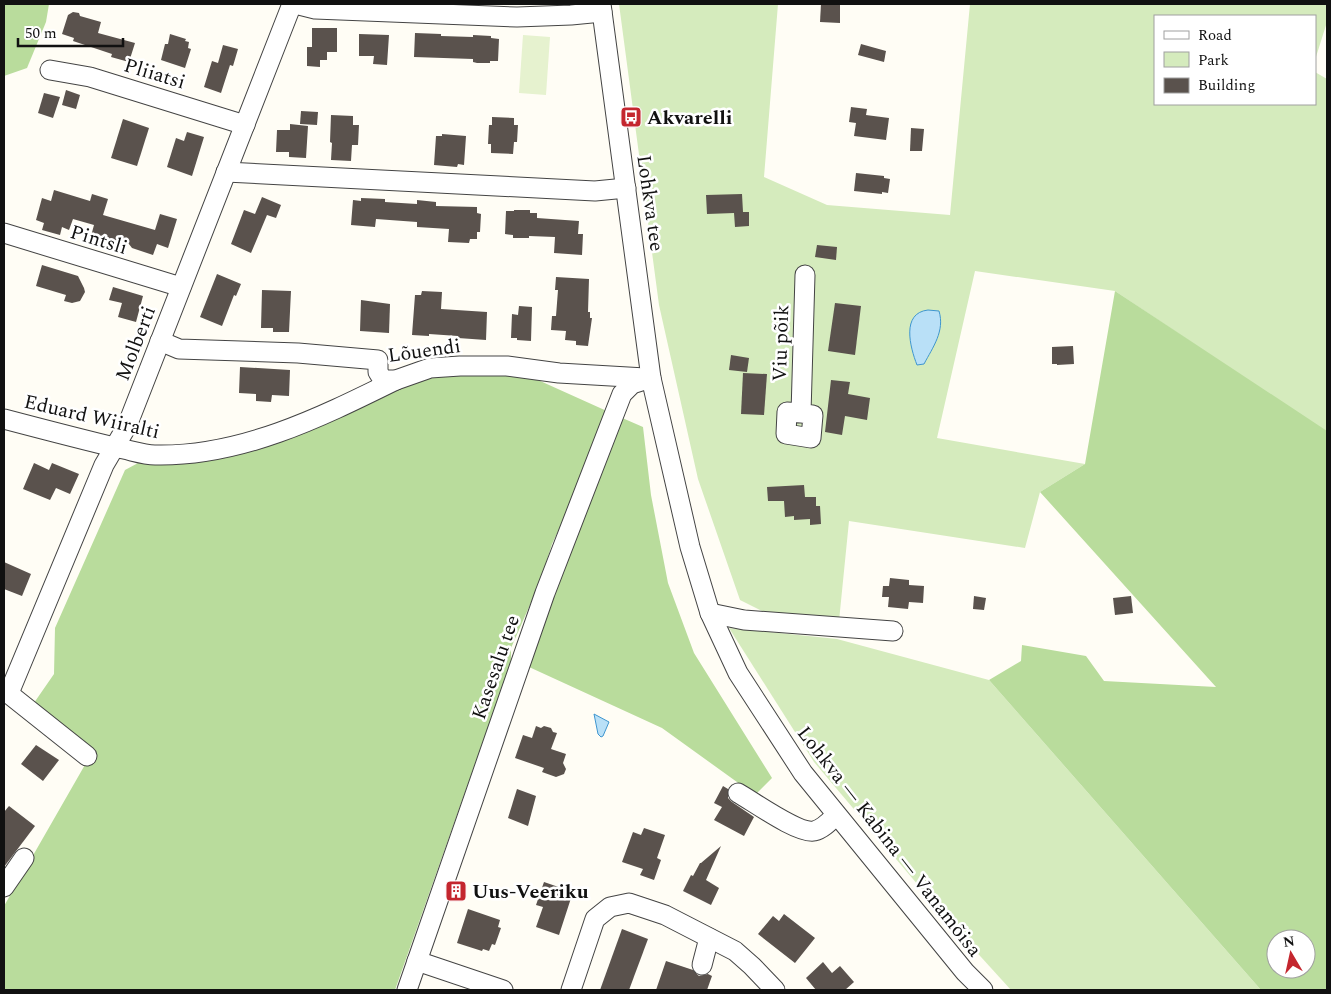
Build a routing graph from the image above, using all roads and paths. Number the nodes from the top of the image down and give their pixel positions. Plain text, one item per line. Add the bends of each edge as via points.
1 (294, 4) edge
2 (601, 8) edge
3 (50, 70) dead end
4 (245, 125) junction
5 (226, 172) junction
6 (625, 182) junction
7 (4, 233) edge
8 (805, 275) dead end
9 (181, 287) junction
10 (160, 341) junction
11 (651, 378) junction
12 (396, 380) junction
13 (801, 413) dead end
14 (4, 419) edge
15 (115, 447) junction
16 (710, 614) junction
17 (894, 631) dead end
18 (6, 692) edge
19 (87, 756) dead end
20 (738, 793) dead end
21 (836, 815) junction
22 (24, 858) dead end
23 (4, 887) edge
24 (710, 938) junction
25 (417, 961) junction
26 (702, 965) dead end
27 (407, 990) edge
28 (503, 990) edge
29 (571, 990) edge
30 (775, 990) edge
31 (982, 990) edge

1 - 2 street via 315,9 517,17 570,15
1 - 4 street, Molberti
2 - 6 street, Lohkva tee
3 - 4 street, Pliiatsi via 90,77
4 - 5 street, Molberti
5 - 6 street via 595,191
5 - 9 street, Molberti
6 - 11 street, Lohkva tee
7 - 9 street, Pintsli
8 - 13 street, Viu põik
9 - 10 street, Molberti
10 - 12 street, Lõuendi via 179,349 298,353 378,360 378,372 383,380
10 - 15 street, Molberti via 127,426
11 - 12 street, Lõuendi via 559,373 506,366 460,366 430,368
11 - 16 street, Lohkva — Kabina — Vanamõisa via 690,547
11 - 25 street, Kasesalu tee via 632,384 622,394 544,593
12 - 15 street, Eduard Wiiralti via 317,418 235,447 189,454 153,455
14 - 15 street, Eduard Wiiralti
15 - 18 street, Molberti via 104,465
16 - 17 street via 744,620
16 - 21 street, Lohkva — Kabina — Vanamõisa via 738,673 803,773
18 - 19 street
20 - 21 street via 807,831 821,828
21 - 31 street, Lohkva — Kabina — Vanamõisa
22 - 23 street
24 - 26 street
24 - 29 street via 665,915 630,904 610,907 595,919
24 - 30 street via 735,951
25 - 27 street, Kasesalu tee
25 - 28 street

